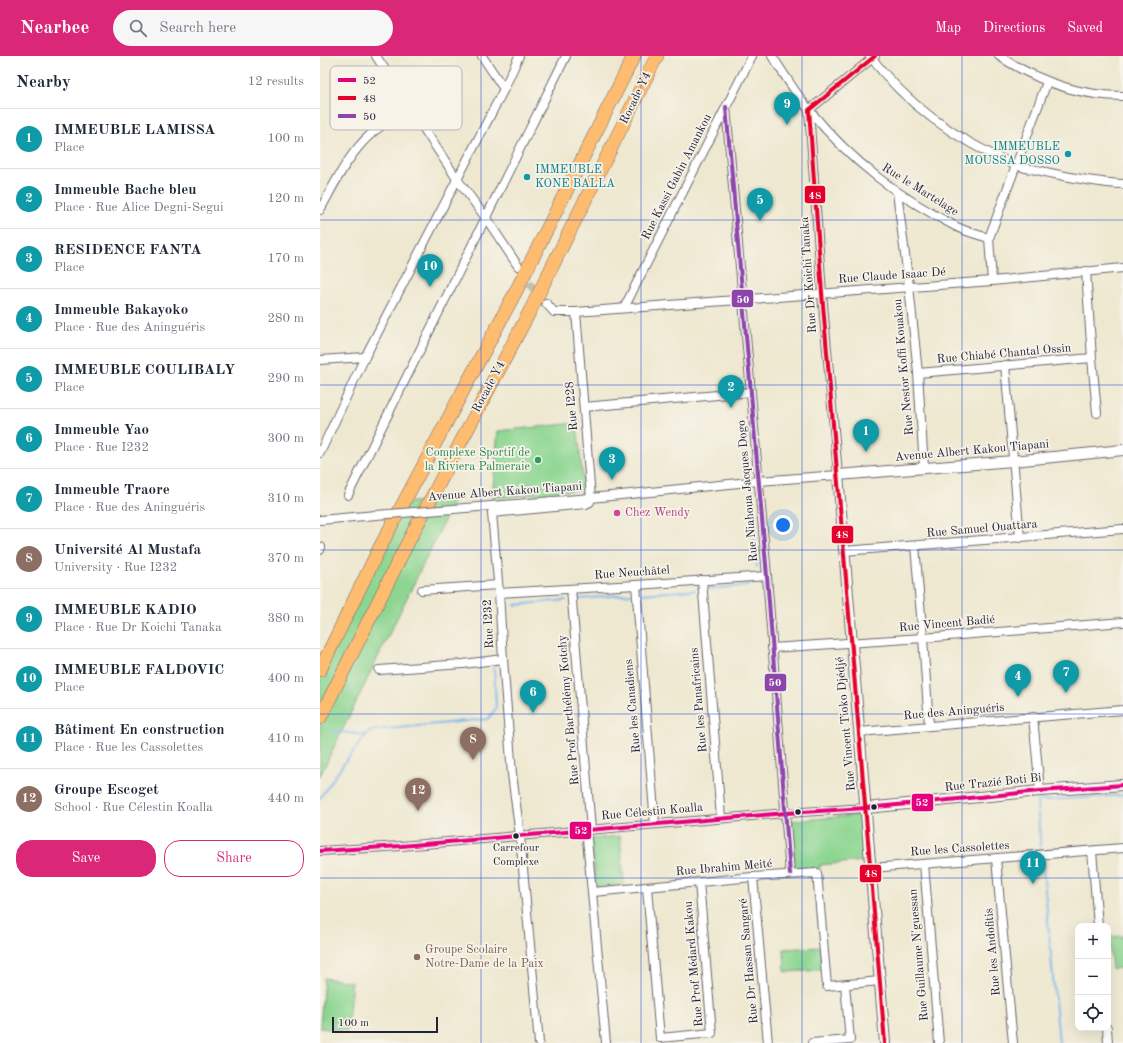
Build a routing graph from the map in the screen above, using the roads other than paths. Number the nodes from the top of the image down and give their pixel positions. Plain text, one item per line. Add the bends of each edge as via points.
1 (376, 56) edge
2 (482, 56) edge
3 (520, 56) edge
4 (566, 56) edge
5 (634, 56) edge
6 (656, 56) edge
7 (752, 56) edge
8 (772, 56) edge
9 (999, 56) edge
10 (872, 57) edge
11 (383, 66) edge
12 (1047, 82) junction
13 (504, 89) junction
14 (1123, 96) edge
15 (726, 107) junction
16 (809, 110) junction
17 (376, 130) edge
18 (426, 130) edge
19 (1016, 165) junction
20 (457, 179) junction
21 (1123, 184) edge
22 (897, 192) junction
23 (320, 210) edge
24 (486, 218) junction
25 (988, 238) junction
26 (518, 266) tunnel mouth
27 (1123, 268) edge
28 (1086, 271) junction
29 (992, 281) junction
30 (909, 286) junction
31 (822, 293) junction
32 (743, 299) junction
33 (546, 303) tunnel mouth
34 (624, 308) junction
35 (576, 312) junction
36 (365, 357) junction
37 (1092, 358) junction
38 (320, 360) edge
39 (1005, 365) junction
40 (918, 373) junction
41 (751, 392) junction
42 (584, 407) junction
43 (1097, 413) dead end
44 (324, 438) edge
45 (1123, 450) edge
46 (320, 453) edge
47 (1013, 461) junction
48 (924, 468) junction
49 (838, 475) junction
50 (759, 482) junction
51 (348, 495) dead end
52 (592, 498) junction
53 (320, 520) edge
54 (1123, 529) edge
55 (1020, 538) junction
56 (915, 546) junction
57 (844, 551) junction
58 (767, 576) junction
59 (702, 580) junction
60 (636, 586) junction
61 (499, 589) junction
62 (571, 589) junction
63 (422, 590) dead end
64 (1123, 622) edge
65 (923, 638) junction
66 (852, 643) junction
67 (772, 648) junction
68 (503, 659) junction
69 (320, 670) edge
70 (379, 670) dead end
71 (1123, 710) edge
72 (1033, 717) junction
73 (320, 718) edge
74 (929, 725) junction
75 (859, 732) junction
76 (1123, 785) edge
77 (1040, 791) junction
78 (866, 808) junction
79 (786, 813) junction
80 (721, 818) junction
81 (655, 824) junction
82 (591, 830) junction
83 (520, 836) junction
84 (587, 839) dead end
85 (1123, 848) edge
86 (1092, 851) junction
87 (320, 852) edge
88 (996, 859) junction
89 (924, 864) junction
90 (871, 868) junction
91 (790, 874) junction
92 (753, 877) junction
93 (699, 882) junction
94 (647, 888) junction
95 (593, 892) junction
96 (1098, 923) edge
97 (877, 981) junction
98 (845, 985) junction
99 (1107, 1031) edge
100 (539, 1043) edge
101 (606, 1043) edge
102 (768, 1043) edge
103 (812, 1043) edge
104 (885, 1043) edge
105 (939, 1043) edge
106 (1013, 1043) edge
107 (1108, 1043) edge

1 - 11 street
2 - 13 street
3 - 13 street
4 - 24 street
5 - 69 highway, Rocade Y4 via 515,294 379,549
6 - 73 highway, Rocade Y4 via 530,311 407,544
7 - 15 street, Rue Kassi Gabin Amankou
8 - 16 street, Rue le Martelage
9 - 12 street
10 - 16 street
10 - 19 street via 899,91 923,111 978,147
12 - 14 street via 1085,93
12 - 19 street
13 - 20 street
15 - 32 street, Rue Niahoua Jacques Dogo
15 - 34 street, Rue Kassi Gabin Amankou
16 - 22 street, Rue le Martelage via 841,147
16 - 31 street, Rue Dr Koichi Tanaka
17 - 23 street via 346,162
18 - 20 street
19 - 21 street via 1074,178
19 - 25 street
20 - 24 street
20 - 36 street
22 - 25 street, Rue le Martelage via 958,228
22 - 30 street, Rue Nestor Koffi Kouakou
24 - 26 street
24 - 51 street
25 - 29 street
27 - 28 street, Rue Claude Isaac Dé
28 - 29 street, Rue Claude Isaac Dé
28 - 37 street
29 - 30 street, Rue Claude Isaac Dé
30 - 31 street, Rue Claude Isaac Dé
30 - 40 street, Rue Nestor Koffi Kouakou
31 - 32 street, Rue Claude Isaac Dé
31 - 49 street, Rue Dr Koichi Tanaka
32 - 34 street, Rue Claude Isaac Dé
32 - 41 street, Rue Niahoua Jacques Dogo
33 - 35 street, Rue Claude Isaac Dé via 554,312
34 - 35 street, Rue Claude Isaac Dé
35 - 42 street, Rue I228
36 - 38 street
36 - 44 street
37 - 39 street, Rue Chiabé Chantal Ossin
37 - 43 street
39 - 40 street, Rue Chiabé Chantal Ossin
39 - 47 street
40 - 48 street, Rue Nestor Koffi Kouakou
41 - 42 street
41 - 50 street, Rue Niahoua Jacques Dogo
42 - 52 street, Rue I228
44 - 46 street
45 - 47 street, Avenue Albert Kakou Tiapani
47 - 48 street, Avenue Albert Kakou Tiapani
47 - 55 street
48 - 49 street, Avenue Albert Kakou Tiapani
49 - 50 street, Avenue Albert Kakou Tiapani
49 - 57 street, Rue Vincent Tioko Djédjé
50 - 52 street, Avenue Albert Kakou Tiapani
50 - 58 street, Rue Niahoua Jacques Dogo
52 - 53 street, Avenue Albert Kakou Tiapani, bridge
52 - 61 street, Rue I232 via 586,504 492,513
54 - 55 street, Rue Samuel Ouattara
55 - 56 street, Rue Samuel Ouattara
56 - 57 street, Rue Samuel Ouattara
56 - 65 street
57 - 66 street, Rue Vincent Tioko Djédjé
58 - 59 street, Rue Neuchâtel
58 - 67 street, Rue Niahoua Jacques Dogo
59 - 60 street, Rue Neuchâtel
59 - 80 street, Rue les Panafricains
60 - 62 street, Rue Neuchâtel
60 - 81 street, Rue les Canadiens
61 - 62 street, Rue Neuchâtel
61 - 63 street, Rue Neuchâtel
61 - 68 street, Rue I232
62 - 82 street, Rue Prof Barthélémy Kotchy
64 - 65 street, Rue Vincent Badié
65 - 66 street, Rue Vincent Badié
65 - 74 street
66 - 67 street, Rue Vincent Badié
66 - 75 street, Rue Vincent Tioko Djédjé
67 - 79 street, Rue Niahoua Jacques Dogo
68 - 70 street
68 - 83 street, Rue I232 via 512,774
71 - 72 street, Rue des Aninguéris
72 - 74 street, Rue des Aninguéris
72 - 77 street
74 - 75 street, Rue des Aninguéris
75 - 78 street, Rue Vincent Tioko Djédjé
76 - 77 street, Rue Trazié Boti Bi
77 - 78 street, Rue Trazié Boti Bi
78 - 79 street, Rue Célestin Koalla
78 - 90 street, Rue Vincent Tioko Djédjé
79 - 80 street, Rue Célestin Koalla
79 - 91 street, Rue Niahoua Jacques Dogo
80 - 81 street, Rue Célestin Koalla
81 - 82 street, Rue Célestin Koalla
82 - 83 street, Rue Célestin Koalla
83 - 87 street, Rue Célestin Koalla
83 - 100 street, Rue I232
84 - 95 street
85 - 86 street, Rue les Cassolettes
86 - 88 street, Rue les Cassolettes
86 - 96 street
88 - 89 street, Rue les Cassolettes
88 - 106 street, Rue les Andofitis
89 - 90 street, Rue les Cassolettes
89 - 105 street, Rue Guillaume N'guessan
90 - 97 street, Rue Vincent Tioko Djédjé
91 - 92 street, Rue Ibrahim Meité
91 - 98 street, Rue Ibrahim Meité via 817,873 827,986
92 - 93 street, Rue Ibrahim Meité
92 - 102 street, Rue Dr Hassan Sangaré
93 - 94 street, Rue Ibrahim Meité
93 - 94 street, Rue Prof Médard Kakou via 712,1033 660,1038
94 - 95 street, Rue Ibrahim Meité
95 - 101 street
97 - 98 street, Rue Ibrahim Meité
97 - 104 street, Rue Vincent Tioko Djédjé
98 - 103 street via 850,1040
99 - 107 street

